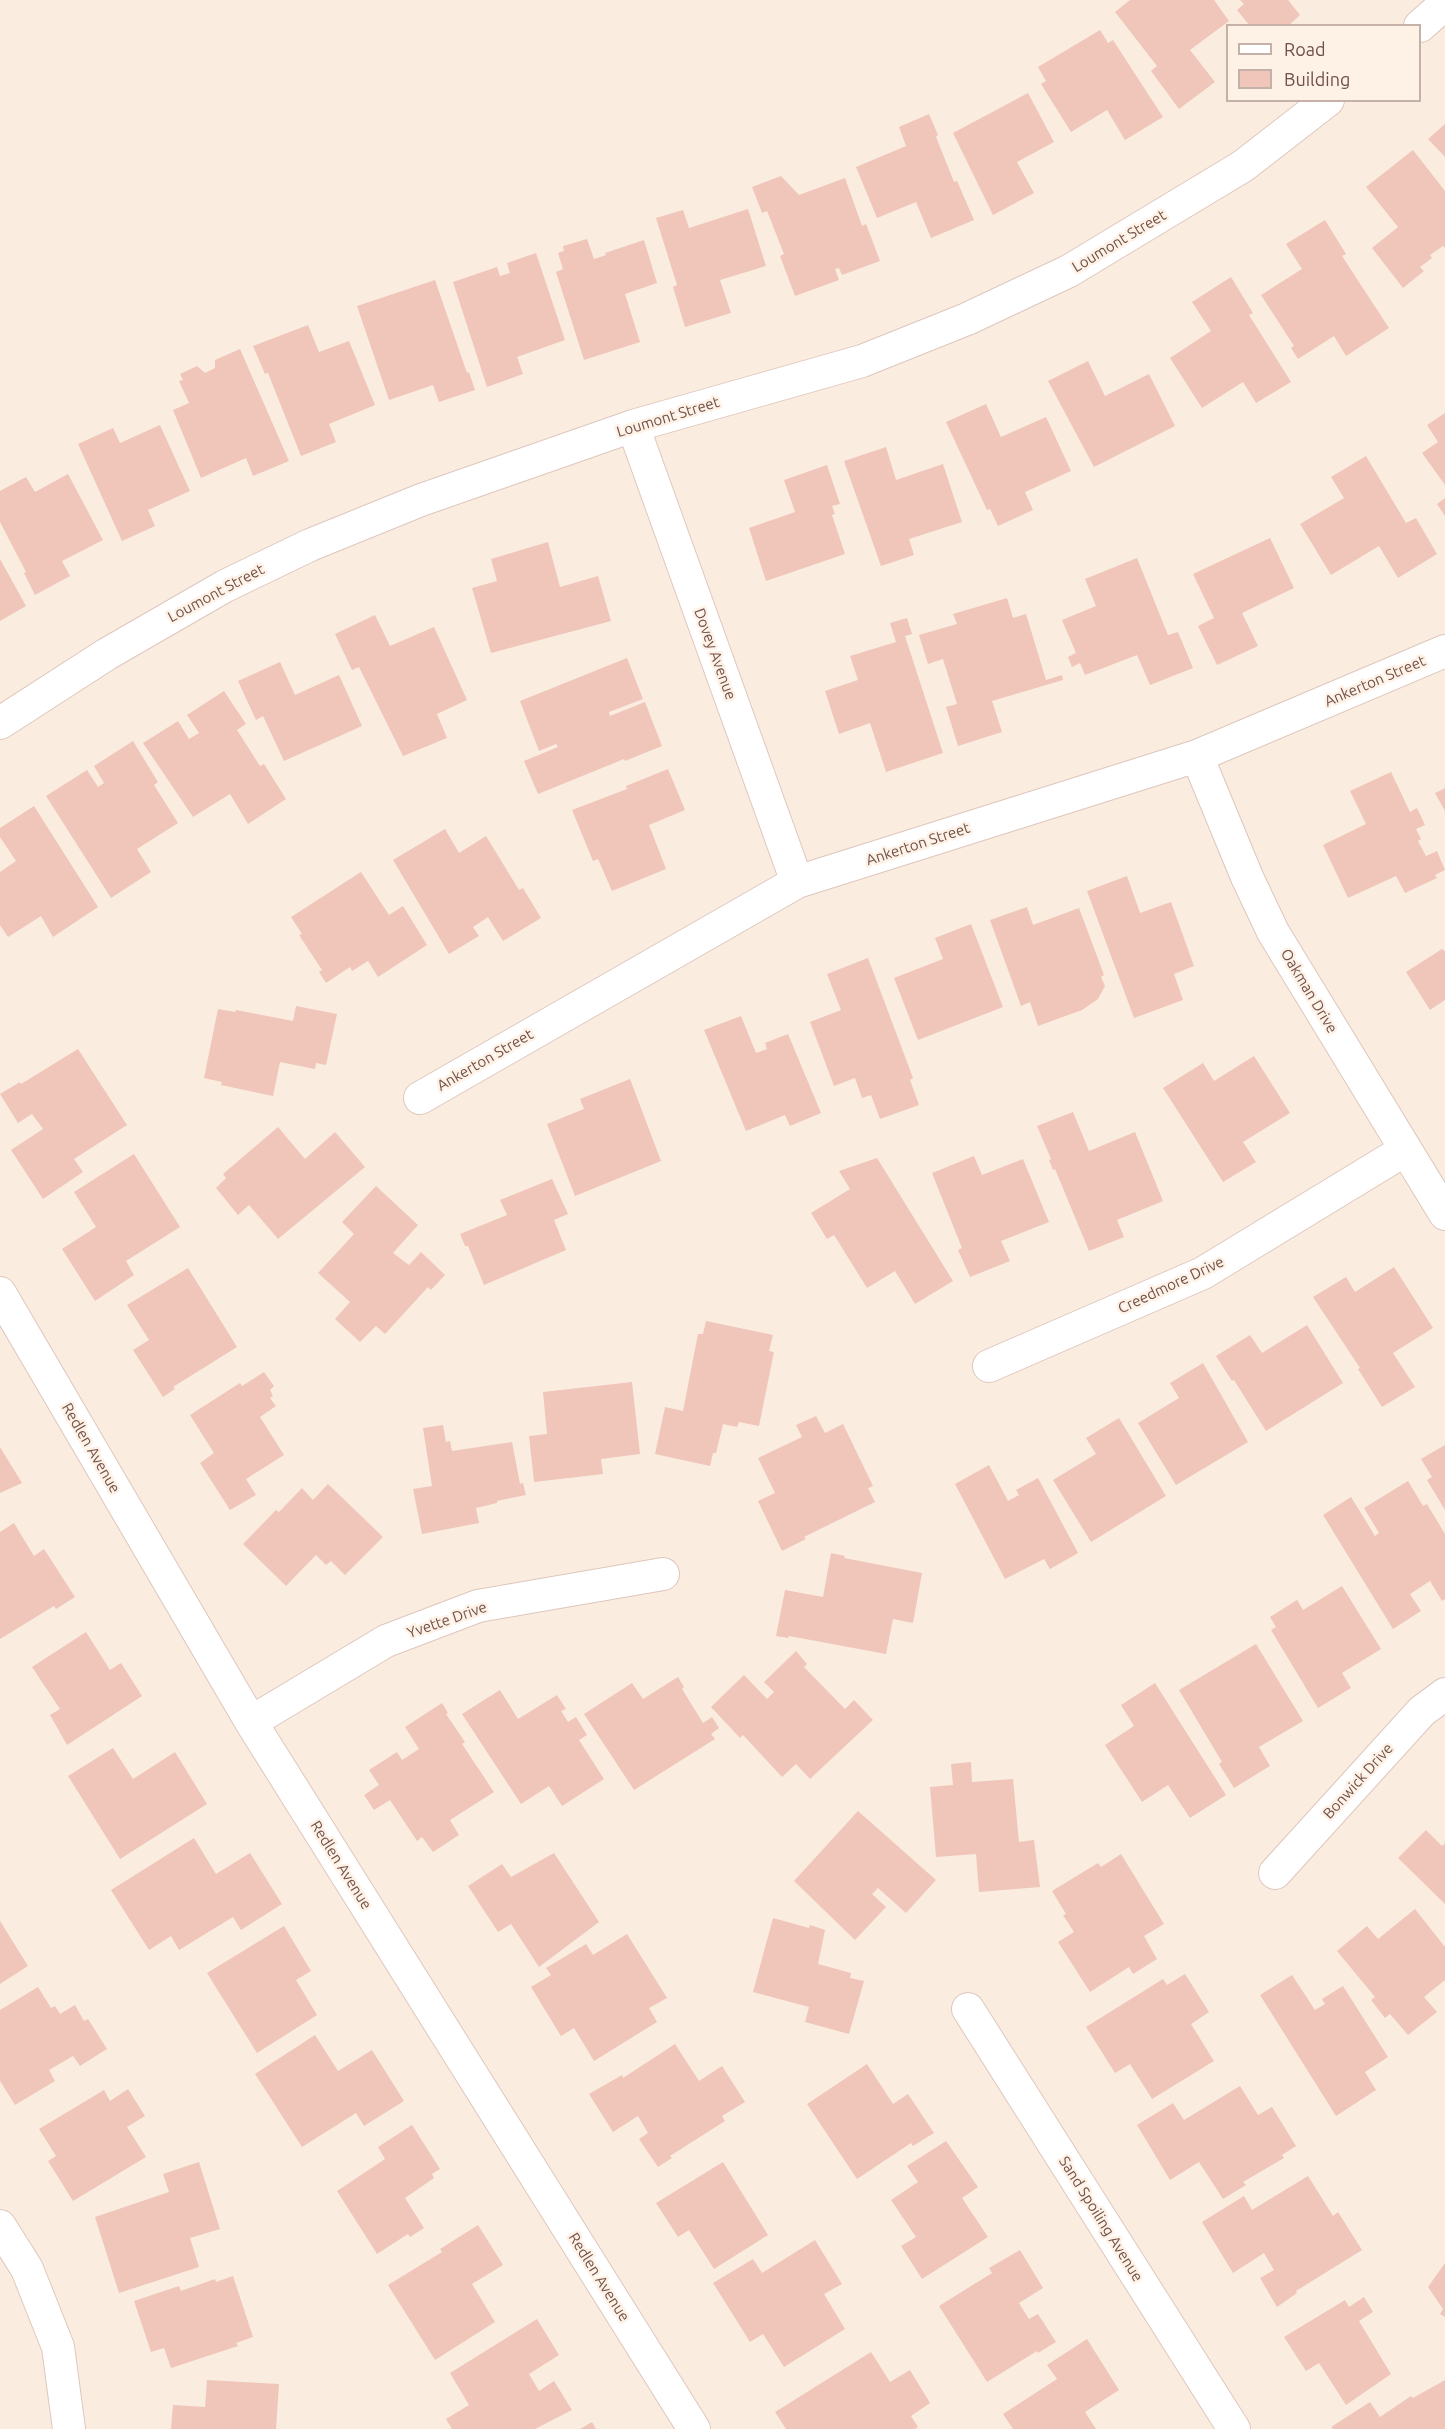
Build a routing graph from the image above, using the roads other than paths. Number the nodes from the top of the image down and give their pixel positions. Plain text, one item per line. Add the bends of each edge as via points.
1 (1445, 4) edge
2 (1421, 24) edge
3 (1325, 102) edge
4 (633, 426) junction
5 (1445, 651) edge
6 (0, 723) edge
7 (1197, 756) junction
8 (797, 882) junction
9 (420, 1098) dead end
10 (1405, 1150) junction
11 (1445, 1214) edge
12 (0, 1293) edge
13 (989, 1366) dead end
14 (663, 1574) dead end
15 (1445, 1694) edge
16 (251, 1722) junction
17 (1275, 1873) dead end
18 (968, 2008) dead end
19 (0, 2226) edge
20 (69, 2429) edge
21 (694, 2429) edge
22 (1234, 2429) edge

1 - 2 street
3 - 4 street, Loumont Street via 1233,173 1069,271 987,310 862,361
4 - 6 street, Loumont Street via 421,500 310,545 225,585
4 - 8 street, Dovey Avenue
5 - 7 street, Ankerton Street
7 - 8 street, Ankerton Street
7 - 10 street, Oakman Drive via 1273,932
8 - 9 street, Ankerton Street
10 - 11 street, Oakman Drive
10 - 13 street, Creedmore Drive via 1203,1273
12 - 16 street, Redlen Avenue
14 - 16 street, Yvette Drive via 477,1606 386,1641
15 - 17 street, Bonwick Drive via 1422,1711
16 - 21 street, Redlen Avenue
18 - 22 street, Sand Spoiling Avenue
19 - 20 street via 27,2269 58,2347

